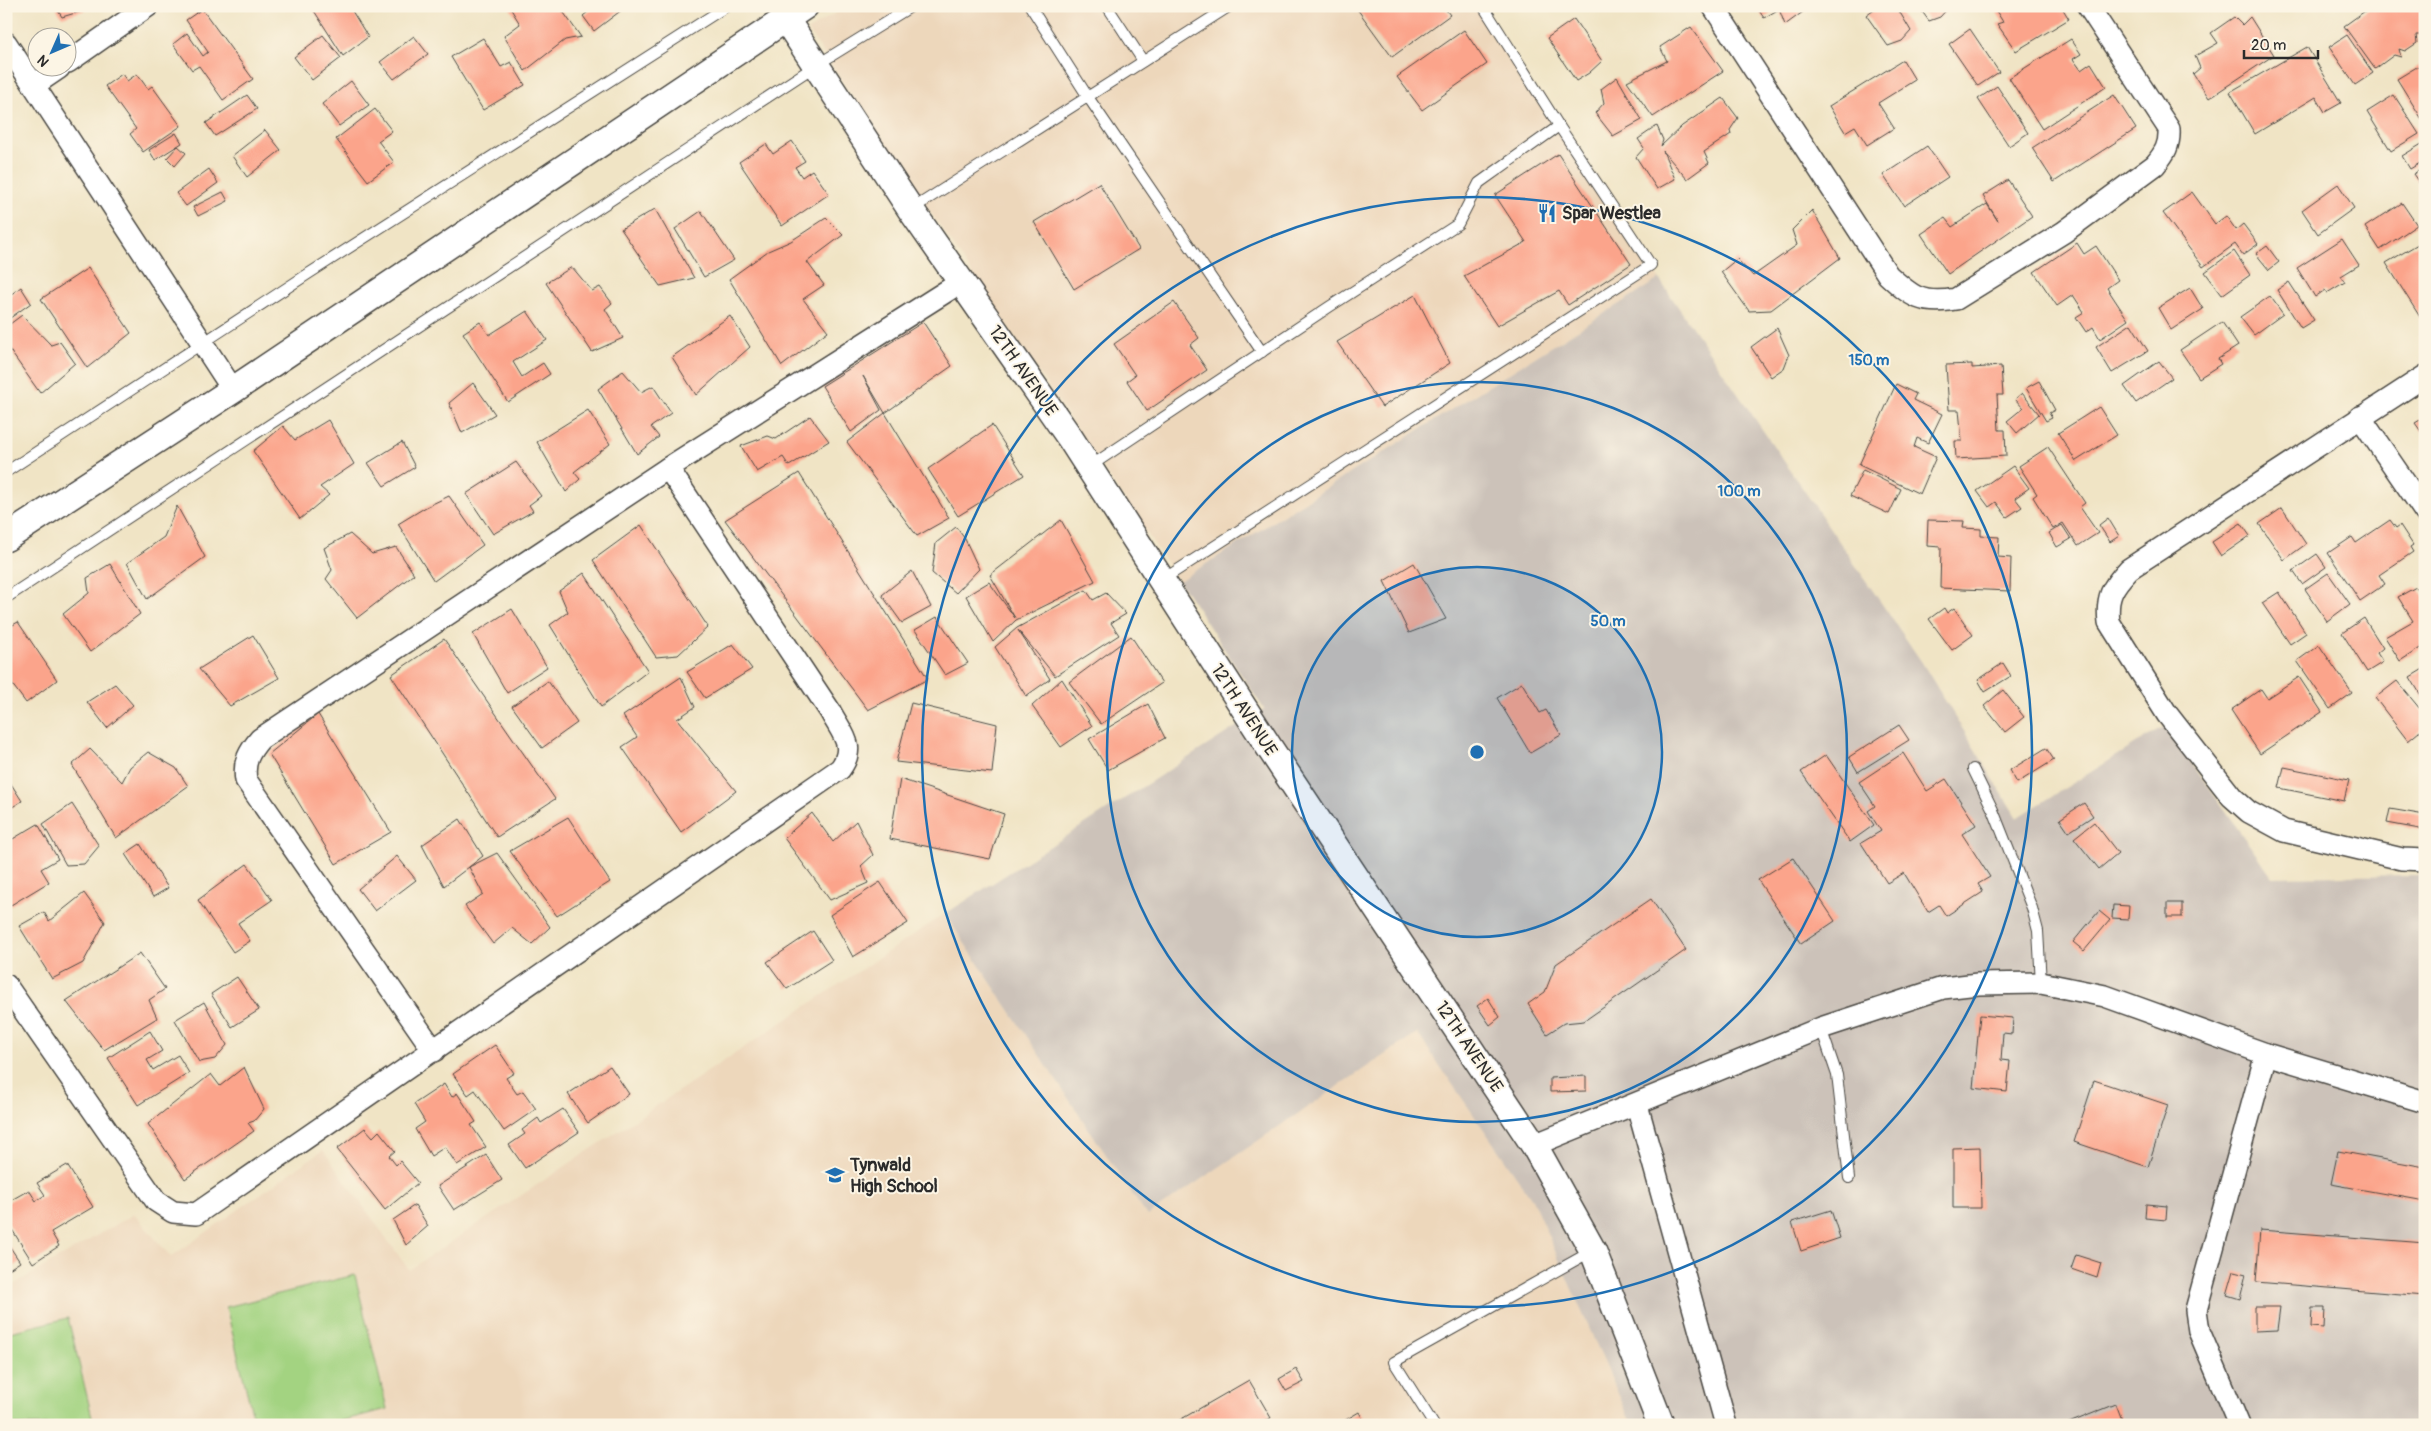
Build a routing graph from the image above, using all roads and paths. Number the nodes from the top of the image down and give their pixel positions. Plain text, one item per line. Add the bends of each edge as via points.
1 (148, 6) edge
2 (727, 6) edge
3 (912, 6) edge
4 (1030, 6) edge
5 (1107, 6) edge
6 (1230, 6) edge
7 (1483, 6) edge
8 (1713, 6) edge
9 (2088, 6) edge
10 (795, 12) edge
11 (6, 43) edge
12 (78, 55) edge
13 (1143, 61) junction
14 (815, 66) junction
15 (44, 78) edge
16 (34, 85) junction
17 (1088, 97) junction
18 (1559, 126) junction
19 (911, 210) junction
20 (961, 282) junction
21 (203, 344) junction
22 (1262, 352) junction
23 (2425, 376) edge
24 (234, 390) junction
25 (2360, 417) junction
26 (1088, 467) junction
27 (668, 468) junction
28 (6, 472) edge
29 (2425, 512) edge
30 (6, 538) edge
31 (1161, 581) junction
32 (6, 598) edge
33 (1974, 769) dead end
34 (2425, 860) edge
35 (2040, 983) junction
36 (6, 985) edge
37 (1821, 1028) junction
38 (434, 1051) junction
39 (2266, 1054) junction
40 (2425, 1102) edge
41 (1636, 1105) junction
42 (1534, 1145) junction
43 (1848, 1178) dead end
44 (1592, 1251) junction
45 (1434, 1425) edge
46 (1661, 1425) edge
47 (1726, 1425) edge
48 (2240, 1425) edge

1 - 12 street
2 - 21 lane
3 - 14 lane
4 - 17 lane
5 - 13 lane
6 - 13 lane
7 - 18 lane
8 - 9 street via 1888,275 1908,294 1923,301 1940,302 1956,299 2064,232 2155,165 2165,153 2170,142 2169,129
10 - 14 street, 12TH AVENUE
10 - 24 street
11 - 16 street
13 - 17 lane
14 - 19 street, 12TH AVENUE
14 - 32 lane
15 - 16 street
16 - 21 street
17 - 19 lane
17 - 22 lane
18 - 22 lane via 1479,183 1458,224
18 - 31 lane via 1652,264
19 - 20 street, 12TH AVENUE
20 - 26 street, 12TH AVENUE
20 - 27 street
21 - 24 street
21 - 28 lane
22 - 26 lane
23 - 25 street
24 - 30 street
25 - 29 street
25 - 34 street via 2129,569 2115,584 2107,605 2109,622 2167,714 2232,797 2249,812 2284,831 2402,859
26 - 31 street, 12TH AVENUE
27 - 38 street via 830,711 849,747 847,760 840,769
27 - 38 street via 260,739 246,758 246,780
31 - 42 street, 12TH AVENUE
33 - 35 lane via 2032,908 2038,931
35 - 37 street via 1943,988
35 - 39 street via 2105,996
36 - 38 street via 156,1201 173,1212 185,1214 196,1214
37 - 41 street
37 - 43 lane via 1837,1075
39 - 40 street
39 - 48 street via 2196,1310 2199,1331
41 - 42 street
41 - 47 street
42 - 44 street, 12TH AVENUE
44 - 45 lane via 1394,1362
44 - 46 street, 12TH AVENUE

